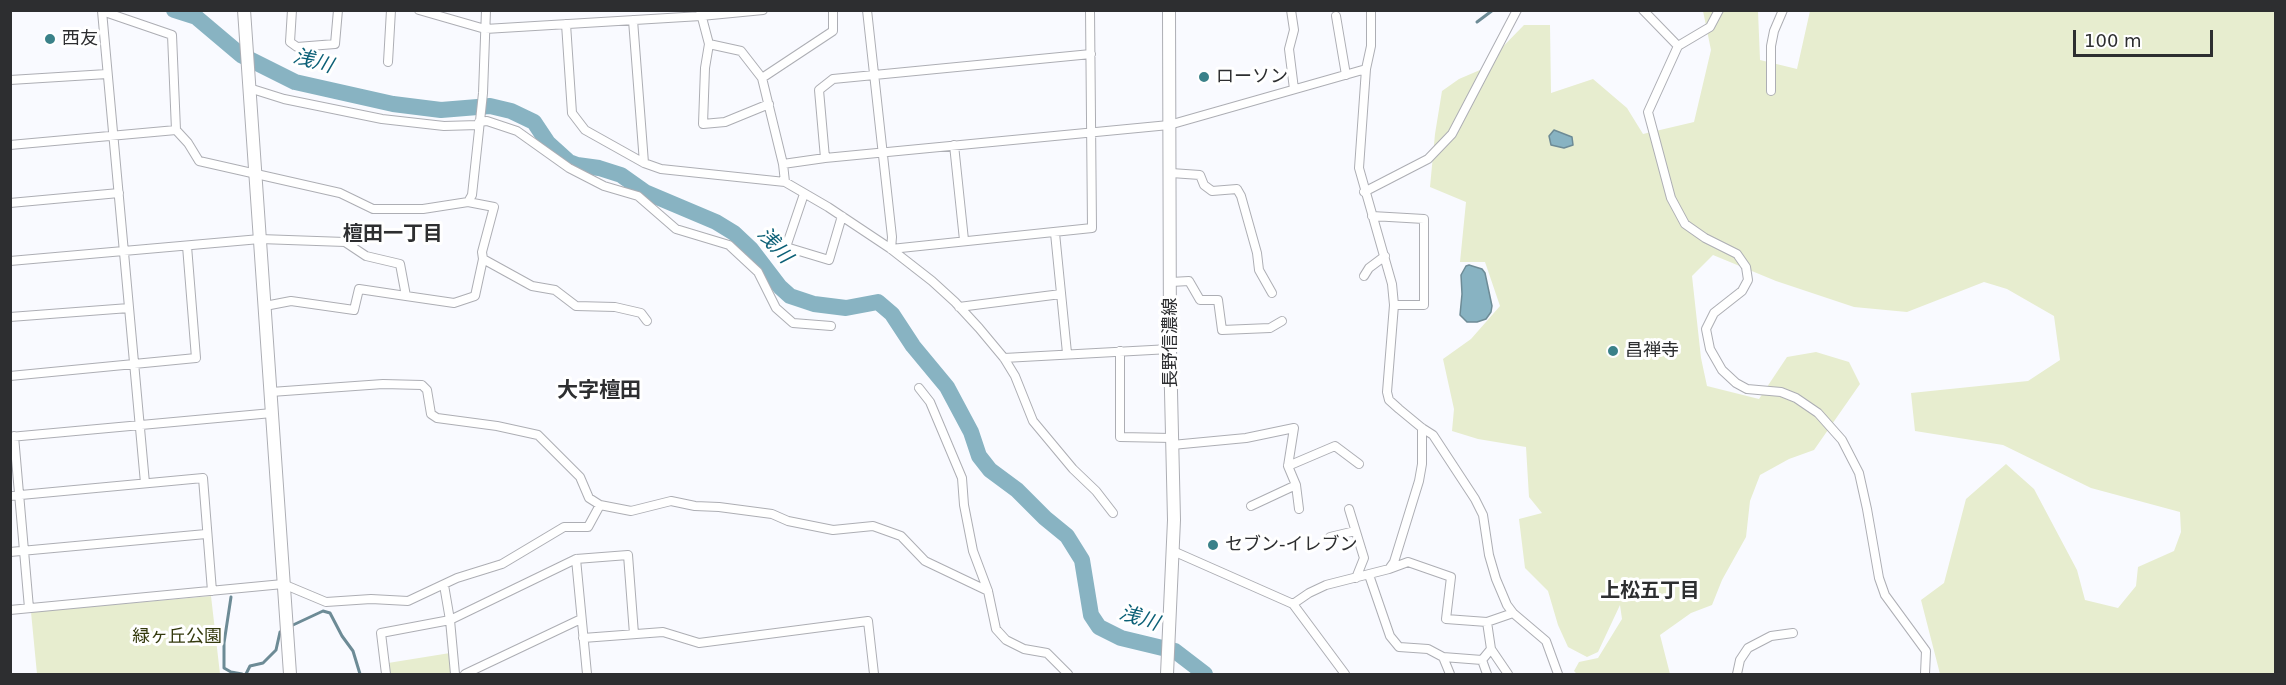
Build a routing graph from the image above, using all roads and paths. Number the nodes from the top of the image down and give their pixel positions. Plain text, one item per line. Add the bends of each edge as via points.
1 (244, 10) edge
2 (292, 10) edge
3 (338, 10) edge
4 (391, 10) edge
5 (419, 10) edge
6 (486, 10) edge
7 (763, 10) edge
8 (833, 10) edge
9 (867, 10) edge
10 (1090, 10) edge
11 (1169, 10) edge
12 (1291, 10) edge
13 (1371, 10) edge
14 (1517, 10) edge
15 (1643, 10) edge
16 (1719, 10) edge
17 (1783, 10) edge
18 (700, 14) edge
19 (1336, 16) dead end
20 (633, 20) junction
21 (566, 24) junction
22 (485, 29) junction
23 (709, 44) junction
24 (1678, 46) junction
25 (1091, 54) junction
26 (388, 62) dead end
27 (1366, 69) junction
28 (107, 74) junction
29 (874, 74) junction
30 (1346, 75) junction
31 (762, 78) junction
32 (10, 80) edge
33 (249, 84) junction
34 (1294, 89) junction
35 (1772, 91) dead end
36 (769, 104) junction
37 (479, 122) junction
38 (1169, 125) junction
39 (176, 130) junction
40 (1090, 131) junction
41 (114, 135) junction
42 (10, 145) edge
43 (954, 145) junction
44 (882, 153) junction
45 (825, 158) junction
46 (644, 163) junction
47 (783, 164) junction
48 (1171, 173) junction
49 (255, 175) junction
50 (785, 182) junction
51 (1364, 192) junction
52 (119, 193) junction
53 (804, 194) junction
54 (468, 202) junction
55 (10, 204) edge
56 (842, 216) junction
57 (1372, 216) junction
58 (1054, 233) junction
59 (260, 239) junction
60 (964, 240) junction
61 (187, 246) junction
62 (891, 249) junction
63 (125, 250) junction
64 (1385, 256) junction
65 (483, 259) junction
66 (10, 261) edge
67 (1364, 276) dead end
68 (1171, 282) junction
69 (1272, 293) dead end
70 (1061, 294) junction
71 (406, 296) junction
72 (1394, 305) junction
73 (265, 306) junction
74 (959, 306) junction
75 (129, 308) junction
76 (10, 317) edge
77 (647, 321) dead end
78 (1282, 321) dead end
79 (831, 326) dead end
80 (1170, 349) junction
81 (1120, 351) junction
82 (1067, 353) junction
83 (1004, 358) junction
84 (134, 364) junction
85 (10, 376) edge
86 (919, 388) dead end
87 (271, 392) junction
88 (272, 413) junction
89 (140, 425) junction
90 (1422, 428) junction
91 (12, 437) edge
92 (1172, 441) junction
93 (1359, 464) dead end
94 (1288, 466) junction
95 (145, 483) junction
96 (1296, 485) junction
97 (15, 496) edge
98 (600, 505) junction
99 (1251, 506) dead end
100 (1349, 509) dead end
101 (1299, 510) dead end
102 (1113, 513) dead end
103 (1355, 531) junction
104 (206, 534) junction
105 (1330, 537) dead end
106 (23, 551) junction
107 (1173, 551) junction
108 (10, 552) edge
109 (576, 559) junction
110 (1389, 569) junction
111 (1369, 575) junction
112 (1356, 578) junction
113 (283, 584) junction
114 (444, 585) junction
115 (212, 591) junction
116 (988, 591) junction
117 (1293, 604) junction
118 (30, 608) junction
119 (10, 610) edge
120 (1513, 613) junction
121 (581, 619) junction
122 (450, 620) junction
123 (1487, 622) junction
124 (1792, 633) dead end
125 (634, 634) junction
126 (583, 638) junction
127 (1491, 649) junction
128 (1443, 657) junction
129 (1482, 660) junction
130 (290, 675) edge
131 (387, 675) edge
132 (455, 675) edge
133 (465, 675) edge
134 (586, 675) edge
135 (874, 675) edge
136 (1068, 675) edge
137 (1167, 675) edge
138 (1345, 675) edge
139 (1450, 675) edge
140 (1487, 675) edge
141 (1508, 675) edge
142 (1558, 675) edge
143 (1737, 675) edge
144 (1925, 675) edge

1 - 33 street
2 - 3 street via 290,42 297,47 335,45
4 - 26 street
5 - 22 street
6 - 22 street
7 - 18 street
8 - 31 street via 833,31
9 - 29 street
10 - 25 street
11 - 38 street, 長野信濃線
12 - 34 street via 1294,30 1289,48
13 - 27 street via 1371,46
14 - 51 street via 1452,134 1428,159
15 - 24 street
16 - 24 street via 1710,27
17 - 35 street via 1770,46
18 - 20 street
18 - 23 street
19 - 30 street
20 - 21 street
20 - 46 street
21 - 22 street
21 - 46 street via 572,113 585,130
22 - 37 street
23 - 31 street via 741,51
23 - 36 street via 702,124 725,122
24 - 144 street via 1648,112 1655,146 1671,198 1685,224 1737,254 1746,267 1748,280 1742,291 1714,313 1706,329 1710,350 1736,383 1747,389 1781,392 1796,398 1818,412 1842,440 1859,473 1885,595 1926,651
25 - 29 street
25 - 40 street
27 - 30 street
27 - 51 street via 1359,168
28 - 32 street
28 - 39 street via 102,11 172,34
28 - 41 street
29 - 44 street
29 - 45 street via 833,79 819,90
30 - 34 street
31 - 36 street
33 - 37 street via 284,99 382,119 444,126
33 - 49 street
34 - 38 street
36 - 47 street
37 - 54 street via 472,195
37 - 79 street via 488,121 517,131 569,168 604,186 638,196 676,229 729,245 758,272 776,308 793,323
38 - 40 street
38 - 48 street, 長野信濃線
39 - 41 street
39 - 49 street via 199,161
40 - 43 street
40 - 58 street via 1092,228
41 - 42 street
41 - 52 street
43 - 44 street
43 - 60 street
44 - 45 street
44 - 62 street
45 - 47 street
46 - 50 street via 685,173
47 - 50 street
48 - 68 street, 長野信濃線
48 - 69 street via 1200,175 1212,191 1237,189 1259,270
49 - 54 street via 340,193 373,209 423,209
49 - 59 street
50 - 53 street
51 - 57 street
52 - 55 street
52 - 63 street
53 - 56 street
53 - 56 street via 786,247 830,260
54 - 65 street via 494,207
56 - 62 street
57 - 64 street
57 - 72 street via 1424,219 1424,305
58 - 60 street
58 - 70 street
59 - 61 street
59 - 71 street via 345,242 366,256 400,264
59 - 73 street
60 - 62 street
61 - 63 street
61 - 84 street via 195,358
62 - 74 street
63 - 66 street
63 - 75 street
64 - 67 street
64 - 72 street
65 - 71 street via 474,296 454,303
65 - 77 street via 532,286 555,290 576,306 641,313
68 - 78 street via 1189,281 1200,300 1218,300 1222,330 1270,328
68 - 80 street, 長野信濃線
70 - 74 street
70 - 82 street
71 - 73 street via 359,289 354,310 291,301
72 - 90 street via 1387,392 1389,400
73 - 87 street
74 - 83 street
75 - 76 street
75 - 84 street
80 - 81 street
80 - 92 street, 長野信濃線
81 - 82 street
81 - 92 street via 1120,437
82 - 83 street
83 - 102 street via 1033,421
84 - 85 street
84 - 89 street
86 - 116 street via 930,402 962,478 973,551
87 - 88 street
87 - 98 street via 422,385 427,390 431,414 437,418 538,435 580,477 589,498
88 - 89 street
88 - 113 street
89 - 91 street
89 - 95 street
90 - 110 street via 1419,481
90 - 120 street via 1442,446 1483,515 1496,579
91 - 97 street
92 - 94 street via 1246,438 1294,428
92 - 107 street, 長野信濃線
93 - 94 street via 1335,446
94 - 96 street
95 - 97 street
95 - 104 street via 203,478
96 - 99 street
96 - 101 street
97 - 106 street
98 - 114 street via 588,527 564,526 502,564
98 - 116 street via 631,511 671,501 772,514 833,530 873,526 902,536 925,561
100 - 103 street
103 - 105 street
103 - 112 street via 1364,558
104 - 106 street
104 - 115 street
106 - 108 street
106 - 118 street
107 - 117 street
107 - 137 street, 長野信濃線
109 - 121 street
109 - 122 street
109 - 125 street via 628,555
110 - 111 street
110 - 123 street via 1408,562 1451,577 1446,619
111 - 112 street
111 - 128 street via 1390,636 1399,647 1428,649
112 - 117 street via 1326,585
113 - 114 street via 326,602 408,601
113 - 115 street
113 - 130 street
114 - 122 street
115 - 118 street
116 - 136 street via 996,628 1006,640 1024,649 1047,652
117 - 138 street
118 - 119 street
120 - 123 street
120 - 142 street via 1546,641
121 - 126 street
121 - 133 street
122 - 131 street via 381,633
122 - 132 street
123 - 127 street
124 - 143 street via 1771,636 1748,648
125 - 126 street
125 - 135 street via 663,632 699,643 868,621
126 - 134 street
127 - 129 street
127 - 141 street
128 - 129 street
128 - 139 street
129 - 140 street

